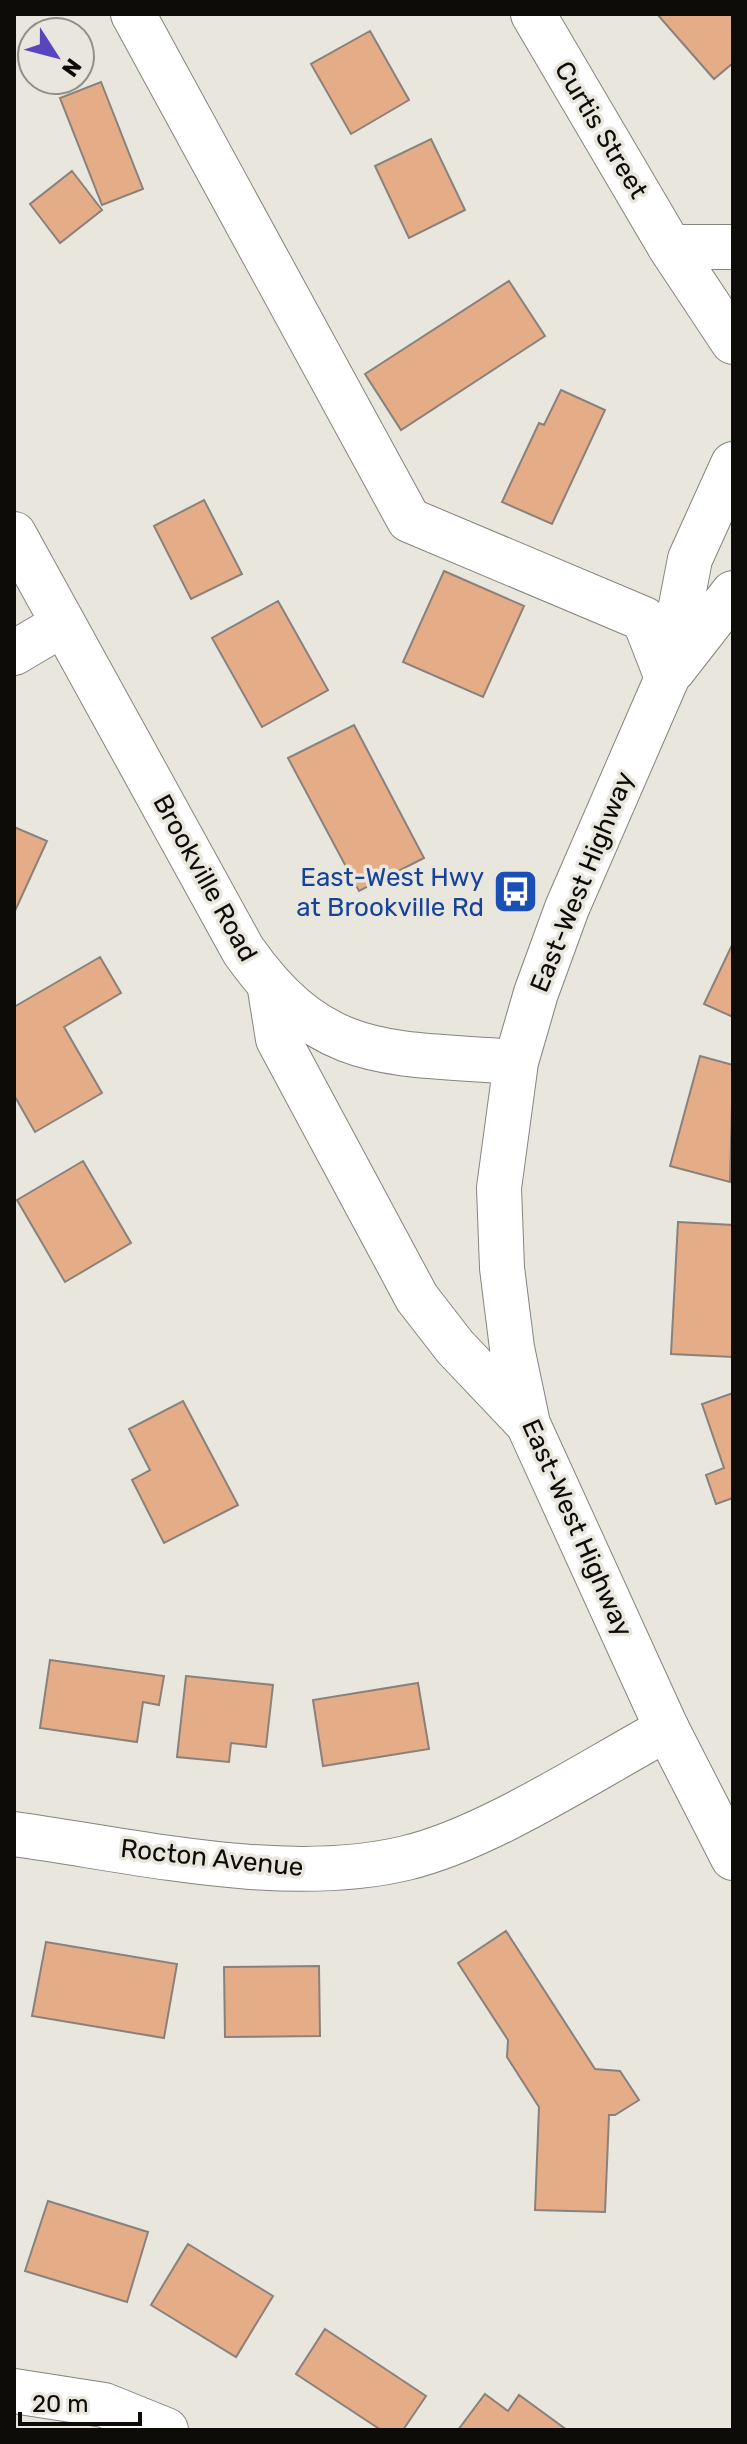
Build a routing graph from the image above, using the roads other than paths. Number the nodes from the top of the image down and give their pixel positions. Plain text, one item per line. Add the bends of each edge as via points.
1 (133, 14) edge
2 (533, 14) edge
3 (670, 247) junction
4 (733, 247) edge
5 (733, 342) edge
6 (733, 464) edge
7 (14, 534) edge
8 (733, 593) edge
9 (63, 624) junction
10 (14, 653) edge
11 (667, 678) junction
12 (270, 989) junction
13 (516, 1062) junction
14 (528, 1424) junction
15 (667, 1729) junction
16 (14, 1834) edge
17 (733, 1858) edge
18 (14, 2391) edge
19 (166, 2430) edge

1 - 11 main road via 409,520 644,619
2 - 3 main road, Curtis Street
3 - 4 main road
3 - 5 main road, Curtis Street
6 - 11 main road, East-West Highway via 690,559
7 - 9 main road, Brookville Road
8 - 11 main road, East-West Highway
9 - 10 main road
9 - 12 main road, Brookville Road via 243,950
11 - 13 main road, East-West Highway via 567,908
12 - 13 main road, Brookville Road via 306,1020 346,1041 385,1051
12 - 14 main road via 278,1039 417,1298
13 - 14 main road, East-West Highway via 499,1188 502,1268
14 - 15 main road, East-West Highway
15 - 16 main road, Rocton Avenue via 475,1833 407,1858 329,1870 251,1866
15 - 17 main road, East-West Highway
18 - 19 main road via 104,2405

